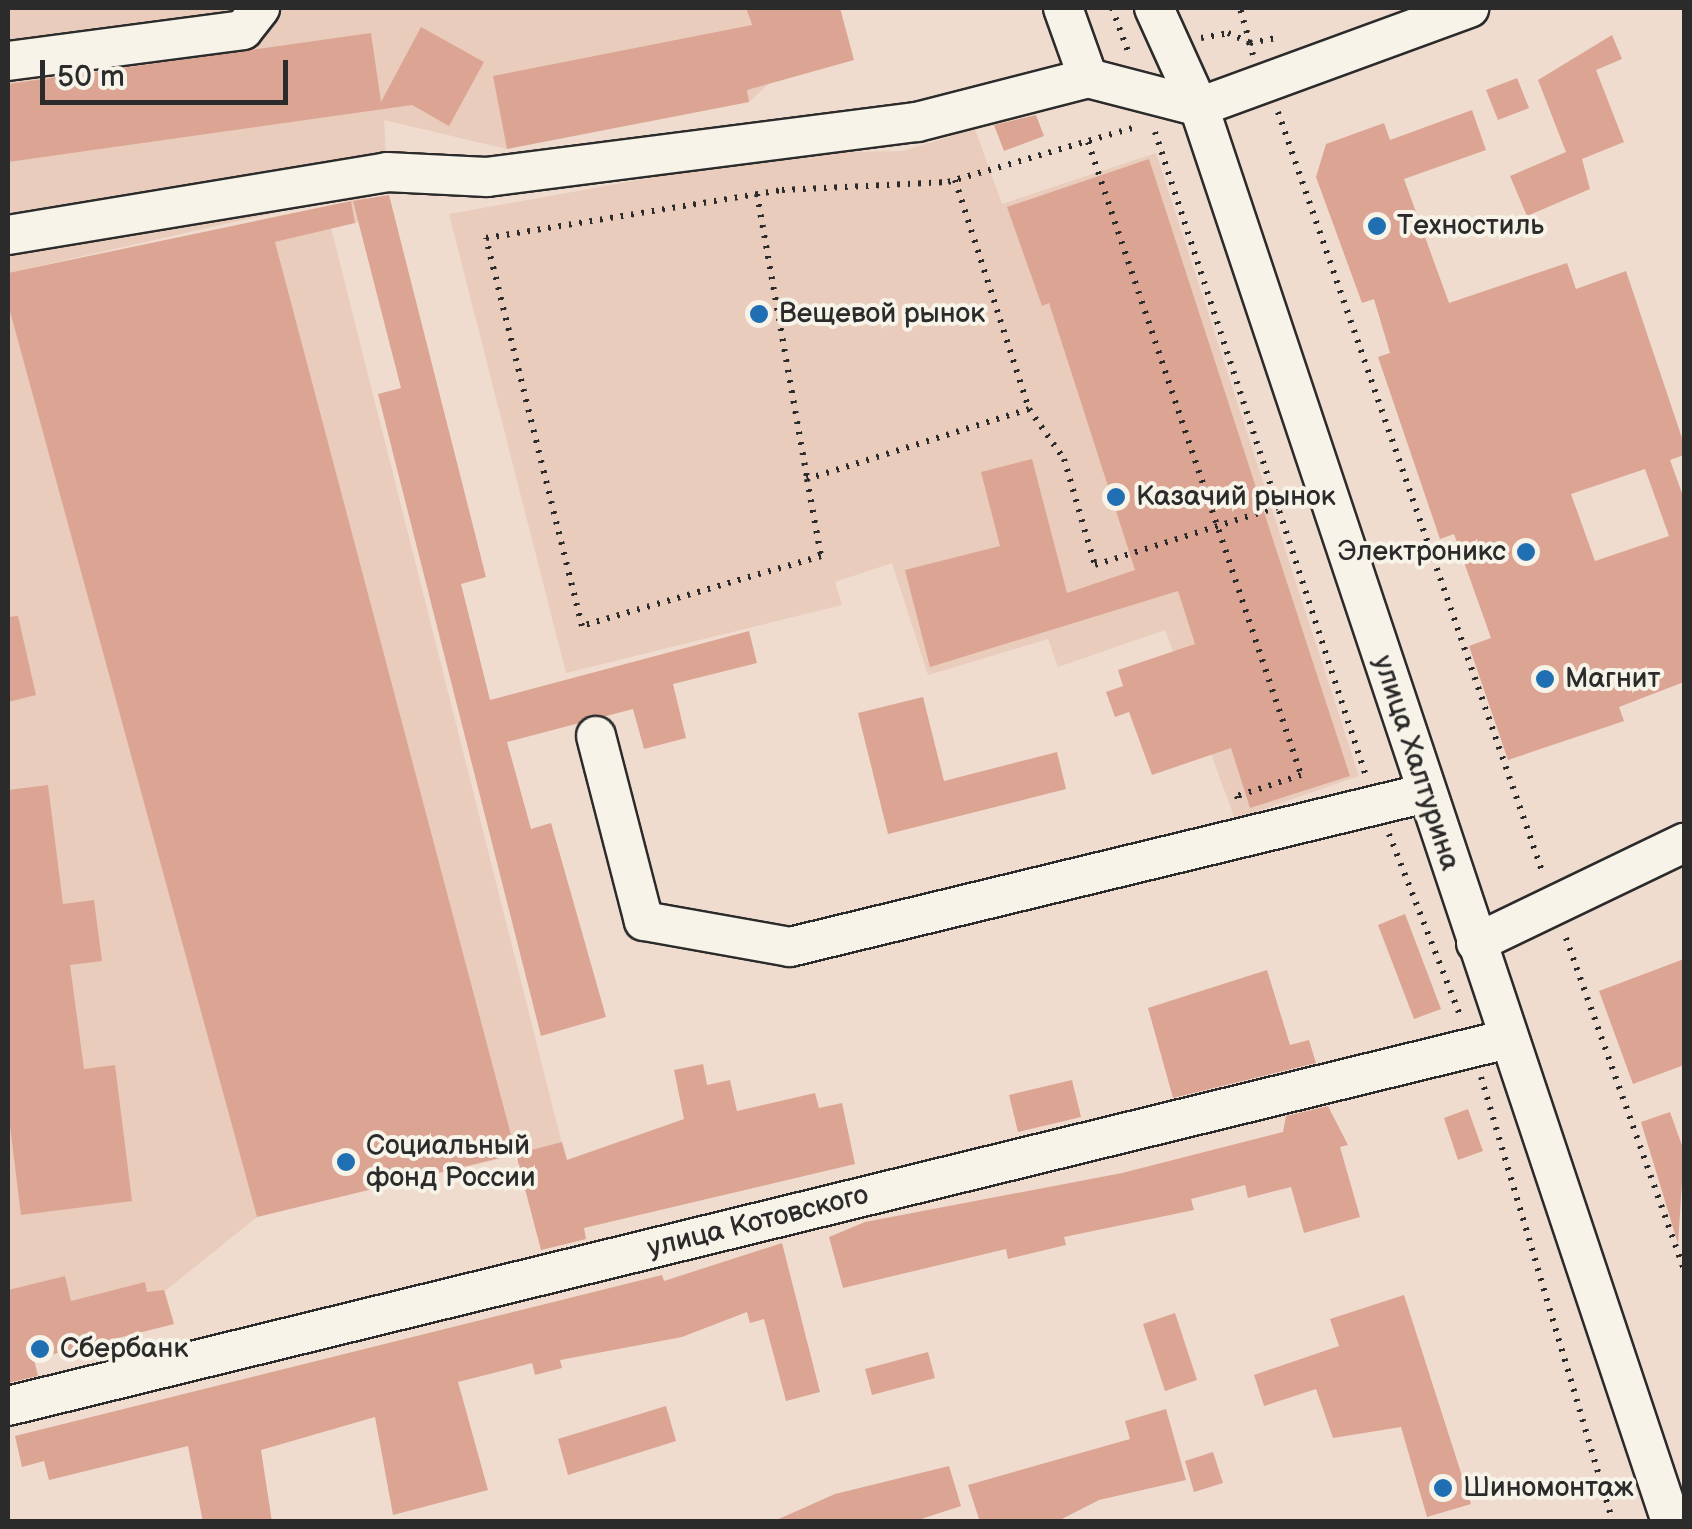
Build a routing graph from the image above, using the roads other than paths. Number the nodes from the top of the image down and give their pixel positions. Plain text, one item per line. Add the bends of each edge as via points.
1 (260, 8) edge
2 (1063, 8) edge
3 (1154, 8) edge
4 (1469, 8) edge
5 (8, 61) edge
6 (1088, 78) junction
7 (1199, 107) junction
8 (8, 235) edge
9 (596, 736) dead end
10 (1426, 794) junction
11 (1684, 843) edge
12 (1476, 943) junction
13 (1490, 1043) junction
14 (8, 1406) edge
15 (1673, 1520) edge

1 - 5 street via 243,30
2 - 6 street
3 - 7 street, улица Халтурина
4 - 7 street
6 - 7 street
6 - 8 street via 918,122 487,177 387,172
7 - 10 street, улица Халтурина
9 - 10 street via 644,921 790,946
10 - 12 street, улица Халтурина
11 - 12 street
12 - 13 street, улица Халтурина
13 - 14 street, улица Котовского
13 - 15 street, улица Халтурина

